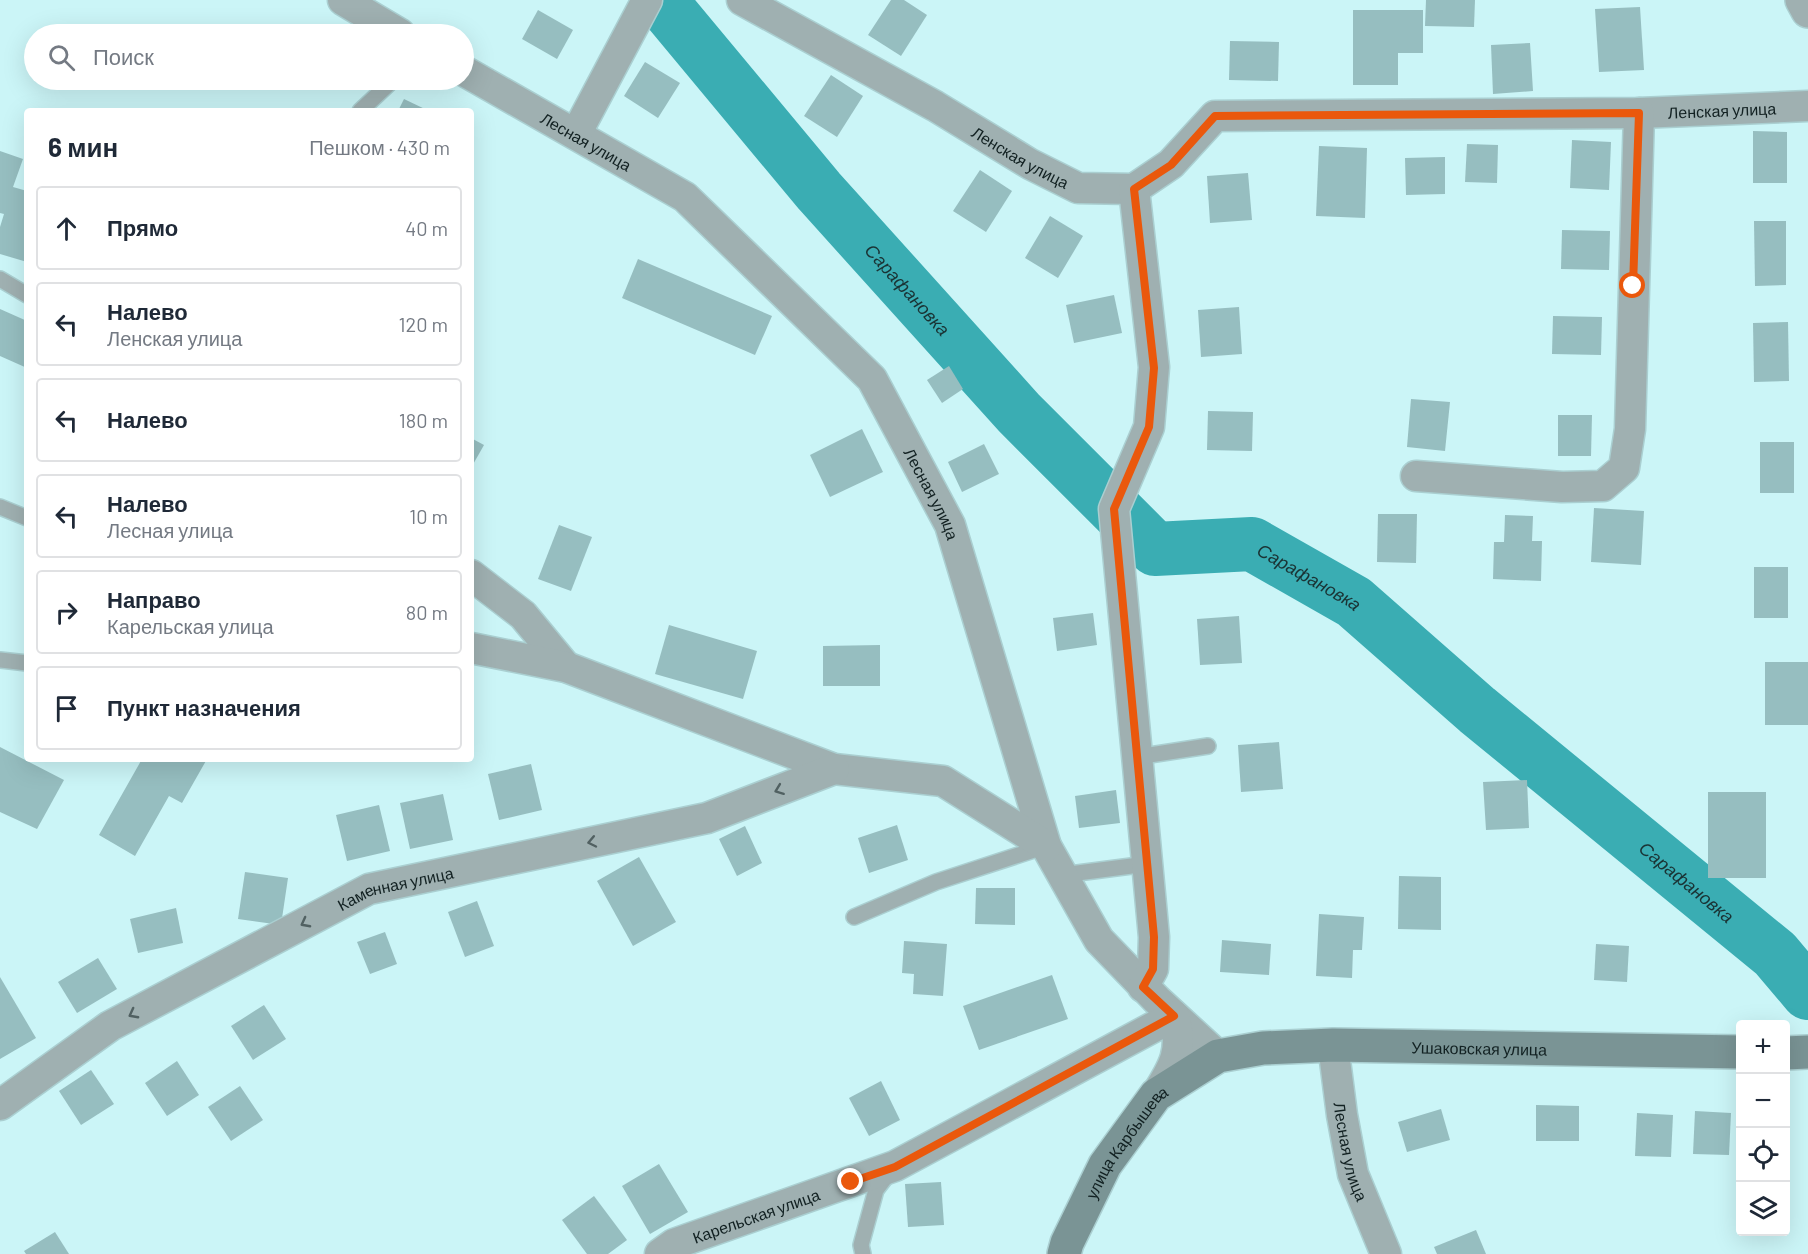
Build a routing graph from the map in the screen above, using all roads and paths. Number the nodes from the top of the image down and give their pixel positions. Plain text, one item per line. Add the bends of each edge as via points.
1 (343, 0) edge
2 (646, 0) edge
3 (742, 0) edge
4 (1802, 0) edge
5 (1808, 11) edge
6 (383, 24) edge
7 (474, 77) edge
8 (382, 90) edge
9 (1808, 106) edge
10 (363, 108) edge
11 (1639, 113) junction
12 (576, 134) junction
13 (1134, 189) junction
14 (0, 279) edge
15 (24, 293) edge
16 (1416, 476) dead end
17 (0, 507) edge
18 (24, 517) edge
19 (474, 577) edge
20 (474, 649) edge
21 (0, 660) edge
22 (24, 663) edge
23 (566, 667) junction
24 (1208, 746) dead end
25 (1137, 757) junction
26 (834, 769) junction
27 (1046, 846) junction
28 (1147, 864) junction
29 (1062, 875) junction
30 (854, 917) dead end
31 (1143, 987) junction
32 (1174, 1016) junction
33 (1333, 1045) junction
34 (1736, 1052) edge
35 (1808, 1052) edge
36 (1790, 1053) edge
37 (1218, 1056) junction
38 (1156, 1095) junction
39 (0, 1105) edge
40 (895, 1167) junction
41 (660, 1254) edge
42 (863, 1254) edge
43 (1064, 1254) edge
44 (1386, 1254) edge

1 - 6 street
2 - 12 street
3 - 13 street, Ленская улица via 1078,188
4 - 5 street
7 - 12 street, Лесная улица
8 - 10 lane
9 - 11 street, Ленская улица
11 - 13 street, Ленская улица via 1215,116 1171,165
11 - 16 street via 1630,429 1624,468 1603,486 1562,487
12 - 27 street, Лесная улица via 685,196 872,379 950,525
13 - 25 street via 1154,368 1149,427 1114,509
14 - 15 lane
17 - 18 lane
19 - 23 street via 523,615
20 - 23 street
21 - 22 lane
23 - 26 street
24 - 25 lane
25 - 28 street
26 - 27 street via 943,781
26 -> 39 street, Каменная улица via 707,818 369,889 110,1026
27 - 29 street, Лесная улица
27 - 30 lane via 936,882
28 - 29 lane
28 - 31 street via 1153,969
29 - 31 street, Лесная улица via 1099,940
31 - 32 street, Лесная улица
32 - 37 street, Лесная улица
32 - 38 street via 1177,1053 1172,1070
32 - 40 street, Карельская улица
33 - 34 main road, Ушаковская улица
33 - 37 main road, Ушаковская улица via 1263,1048
33 - 44 street, Лесная улица via 1353,1174
35 - 36 main road
37 - 38 main road, улица Карбышева
38 - 43 main road, улица Карбышева via 1104,1165
40 - 41 street, Карельская улица via 674,1244
40 - 42 lane via 876,1190 861,1245

